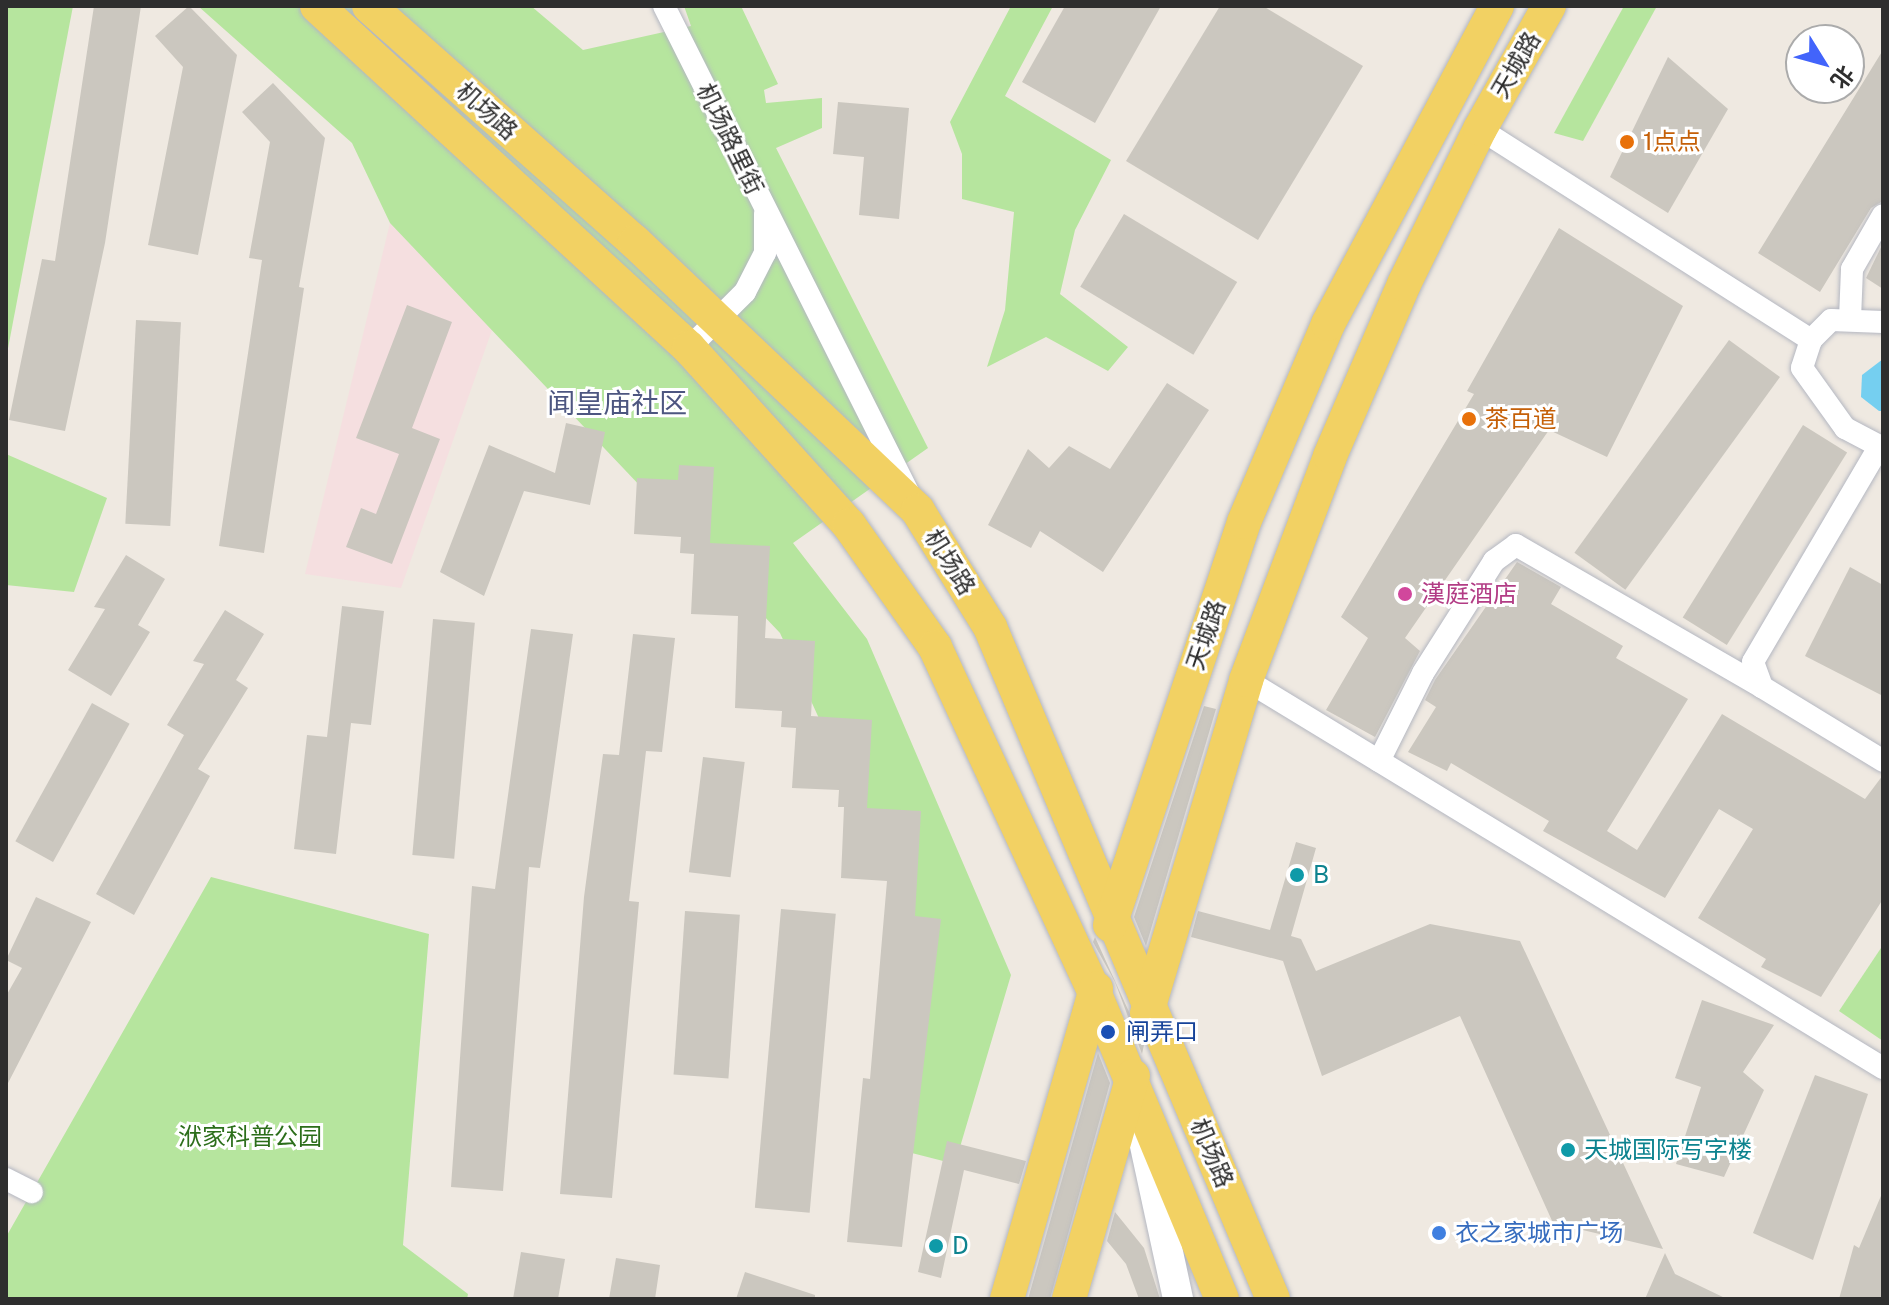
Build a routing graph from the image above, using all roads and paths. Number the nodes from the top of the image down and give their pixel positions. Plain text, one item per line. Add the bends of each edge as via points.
1 (317, 6) edge
2 (369, 6) edge
3 (664, 6) edge
4 (1497, 6) edge
5 (1549, 6) edge
6 (1480, 129) junction
7 (765, 209) junction
8 (1883, 215) edge
9 (1850, 319) junction
10 (718, 320) junction
11 (1883, 322) edge
12 (1811, 340) junction
13 (689, 348) junction
14 (1881, 447) edge
15 (918, 511) junction
16 (1246, 680) junction
17 (1762, 687) junction
18 (1379, 761) junction
19 (1883, 761) edge
20 (1112, 914) junction
21 (1095, 994) junction
22 (1150, 1004) junction
23 (1883, 1068) edge
24 (1131, 1083) junction
25 (6, 1179) edge
26 (32, 1192) dead end
27 (1007, 1299) edge
28 (1069, 1299) edge
29 (1178, 1299) edge
30 (1222, 1299) edge
31 (1273, 1299) edge

1 - 13 main road, 机场路
2 - 10 main road, 机场路
3 - 7 street, 机场路里街
4 - 20 main road, 天城路 via 1328,324 1256,494
5 - 6 main road, 天城路
6 - 12 street
6 - 16 main road, 天城路 via 1341,429
7 - 10 street, 机场路里街 via 765,253 745,292
7 - 15 street
8 - 9 street via 1852,269
9 - 11 street
9 - 12 street via 1831,320
10 - 13 street, 机场路里街
10 - 15 main road, 机场路
12 - 14 street via 1802,368 1845,428
13 - 21 main road, 机场路 via 849,525 935,647
14 - 17 street via 1753,662
15 - 20 main road, 机场路 via 990,627
16 - 18 street
16 - 22 main road, 天城路
17 - 18 street via 1516,545 1494,561 1430,660
17 - 19 street
18 - 23 street
20 - 21 main road, 天城路
20 - 22 main road, 机场路
21 - 24 main road, 机场路
21 - 27 main road, 天城路
22 - 24 main road, 天城路
22 - 31 main road, 机场路
24 - 28 main road, 天城路
24 - 29 main road, 机场路
24 - 30 main road, 机场路
25 - 26 street

